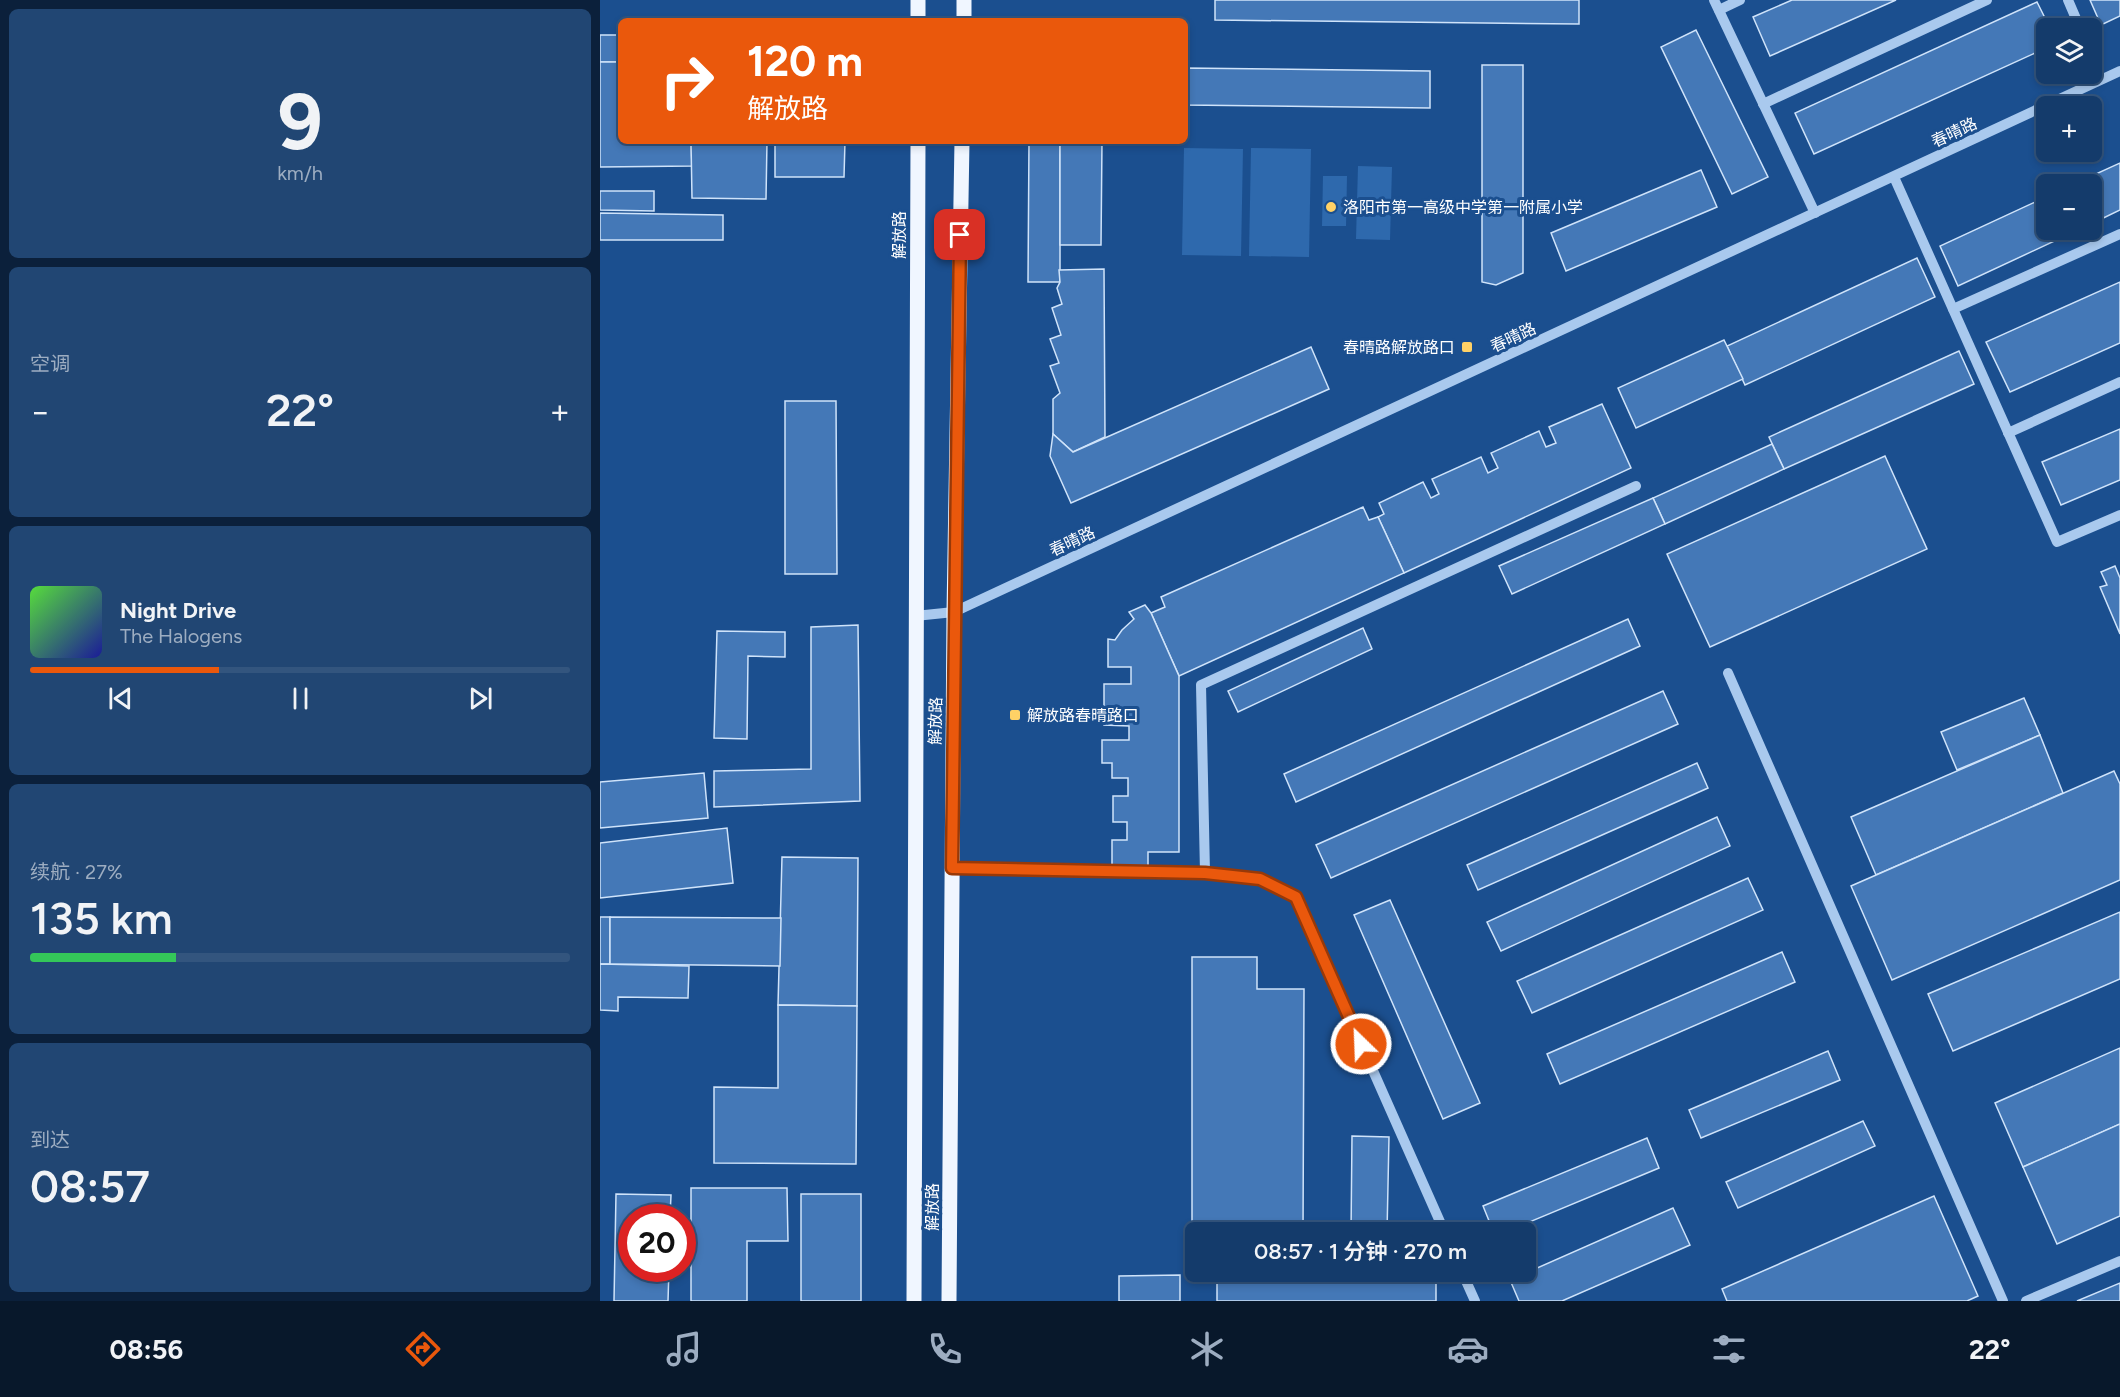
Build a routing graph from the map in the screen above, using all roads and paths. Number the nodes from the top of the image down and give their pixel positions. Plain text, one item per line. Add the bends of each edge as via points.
1 (918, 0) edge
2 (964, 0) edge
3 (1740, 0) edge
4 (1987, 0) edge
5 (2068, 0) edge
6 (1717, 5) edge
7 (918, 18) edge
8 (964, 18) edge
9 (2076, 18) edge
10 (2120, 71) edge
11 (1763, 104) junction
12 (918, 144) edge
13 (962, 144) edge
14 (1894, 177) junction
15 (1815, 213) junction
16 (2120, 234) edge
17 (1953, 309) junction
18 (2120, 382) edge
19 (2008, 433) junction
20 (1636, 486) dead end
21 (2120, 515) edge
22 (954, 612) junction
23 (915, 616) junction
24 (1728, 673) dead end
25 (952, 868) junction
26 (1205, 873) junction
27 (1440, 1222) edge
28 (2120, 1261) edge
29 (1466, 1282) edge
30 (914, 1301) edge
31 (950, 1301) edge
32 (1475, 1301) edge
33 (2003, 1301) edge
34 (2026, 1301) edge

1 - 7 main road
2 - 8 main road
3 - 6 street
4 - 11 street
5 - 9 street
6 - 11 street
10 - 14 street, 春晴路
11 - 15 street
12 - 23 main road, 解放路
13 - 22 main road, 解放路
14 - 15 street, 春晴路
14 - 17 street
15 - 22 street, 春晴路
16 - 17 street
17 - 19 street
18 - 19 street
19 - 21 street via 2057,542
20 - 26 street via 1201,685
22 - 23 street, 春晴路
22 - 25 main road, 解放路
23 - 30 main road, 解放路
24 - 33 street
25 - 26 street
25 - 31 main road, 解放路
26 - 27 street via 1260,879 1296,897
28 - 34 street
29 - 32 street

